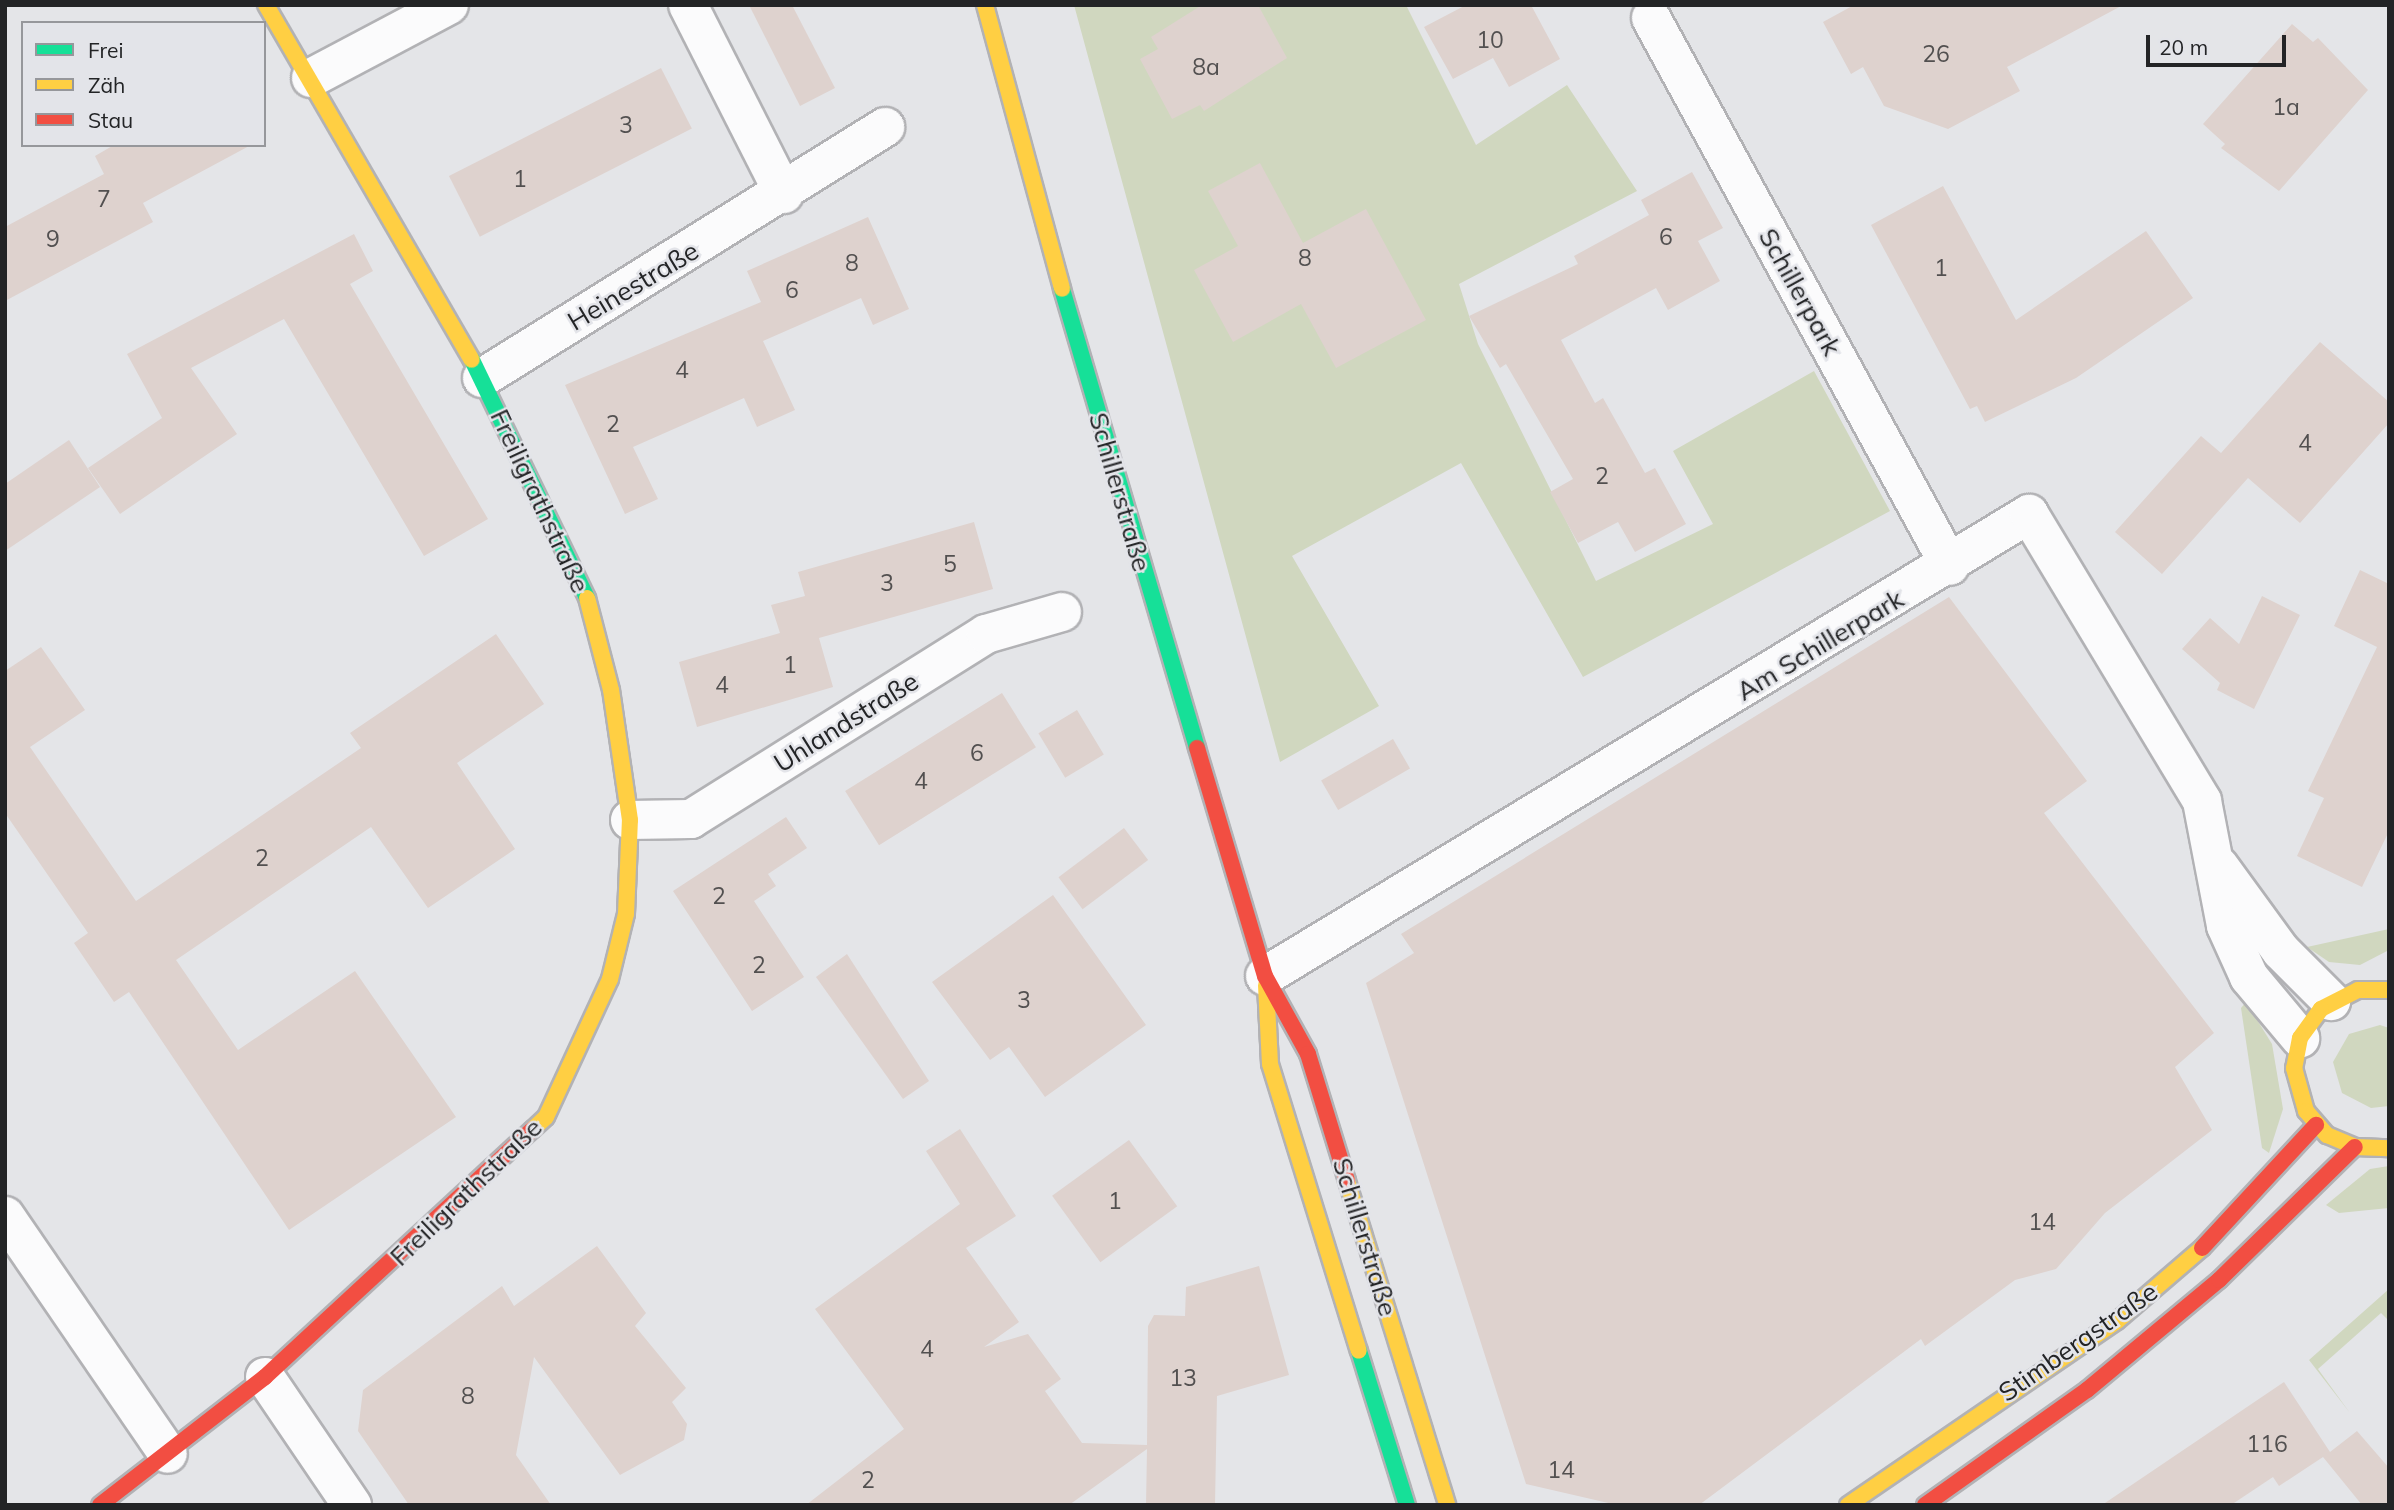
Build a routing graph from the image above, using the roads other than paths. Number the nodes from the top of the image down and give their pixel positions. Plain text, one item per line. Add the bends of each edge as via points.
1 (266, 5) edge
2 (449, 5) edge
3 (688, 5) edge
4 (985, 5) edge
5 (1651, 18) dead end
6 (311, 78) junction
7 (885, 127) dead end
8 (784, 194) junction
9 (482, 378) junction
10 (1950, 566) junction
11 (1062, 612) dead end
12 (630, 820) junction
13 (2218, 864) junction
14 (1265, 976) junction
15 (2389, 990) edge
16 (2330, 1001) junction
17 (2300, 1038) junction
18 (2316, 1125) junction
19 (2355, 1147) junction
20 (2389, 1148) edge
21 (5, 1216) edge
22 (265, 1377) junction
23 (168, 1454) junction
24 (100, 1505) edge
25 (352, 1505) edge
26 (1407, 1505) edge
27 (1447, 1505) edge
28 (1848, 1505) edge
29 (1925, 1505) edge

1 - 6 street, Freiligrathstraße
2 - 6 street
3 - 8 street
4 - 14 street, Schillerstraße via 1079,352
5 - 10 street, Schillerpark
6 - 9 street, Freiligrathstraße
7 - 8 street, Heinestraße
8 - 9 street, Heinestraße
9 - 12 street, Freiligrathstraße via 580,573 611,690
10 - 13 street, Am Schillerpark via 2029,514 2202,801
10 - 14 street, Am Schillerpark
11 - 12 street, Uhlandstraße via 986,634 691,819
12 - 22 street, Freiligrathstraße via 626,914 610,979 546,1117
13 - 16 street via 2281,951
13 - 17 street via 2225,926 2249,977
14 - 26 street, Schillerstraße via 1270,1064
14 - 27 street, Schillerstraße via 1308,1054
15 - 16 street via 2358,990
16 - 17 street
17 - 18 street via 2295,1082
18 - 19 street
18 - 28 street, Stimbergstraße via 2196,1255 2118,1321
19 - 20 street
19 - 29 street, Stimbergstraße via 2219,1280 2087,1390
21 - 23 street
22 - 23 street, Freiligrathstraße
22 - 25 street
23 - 24 street, Freiligrathstraße

